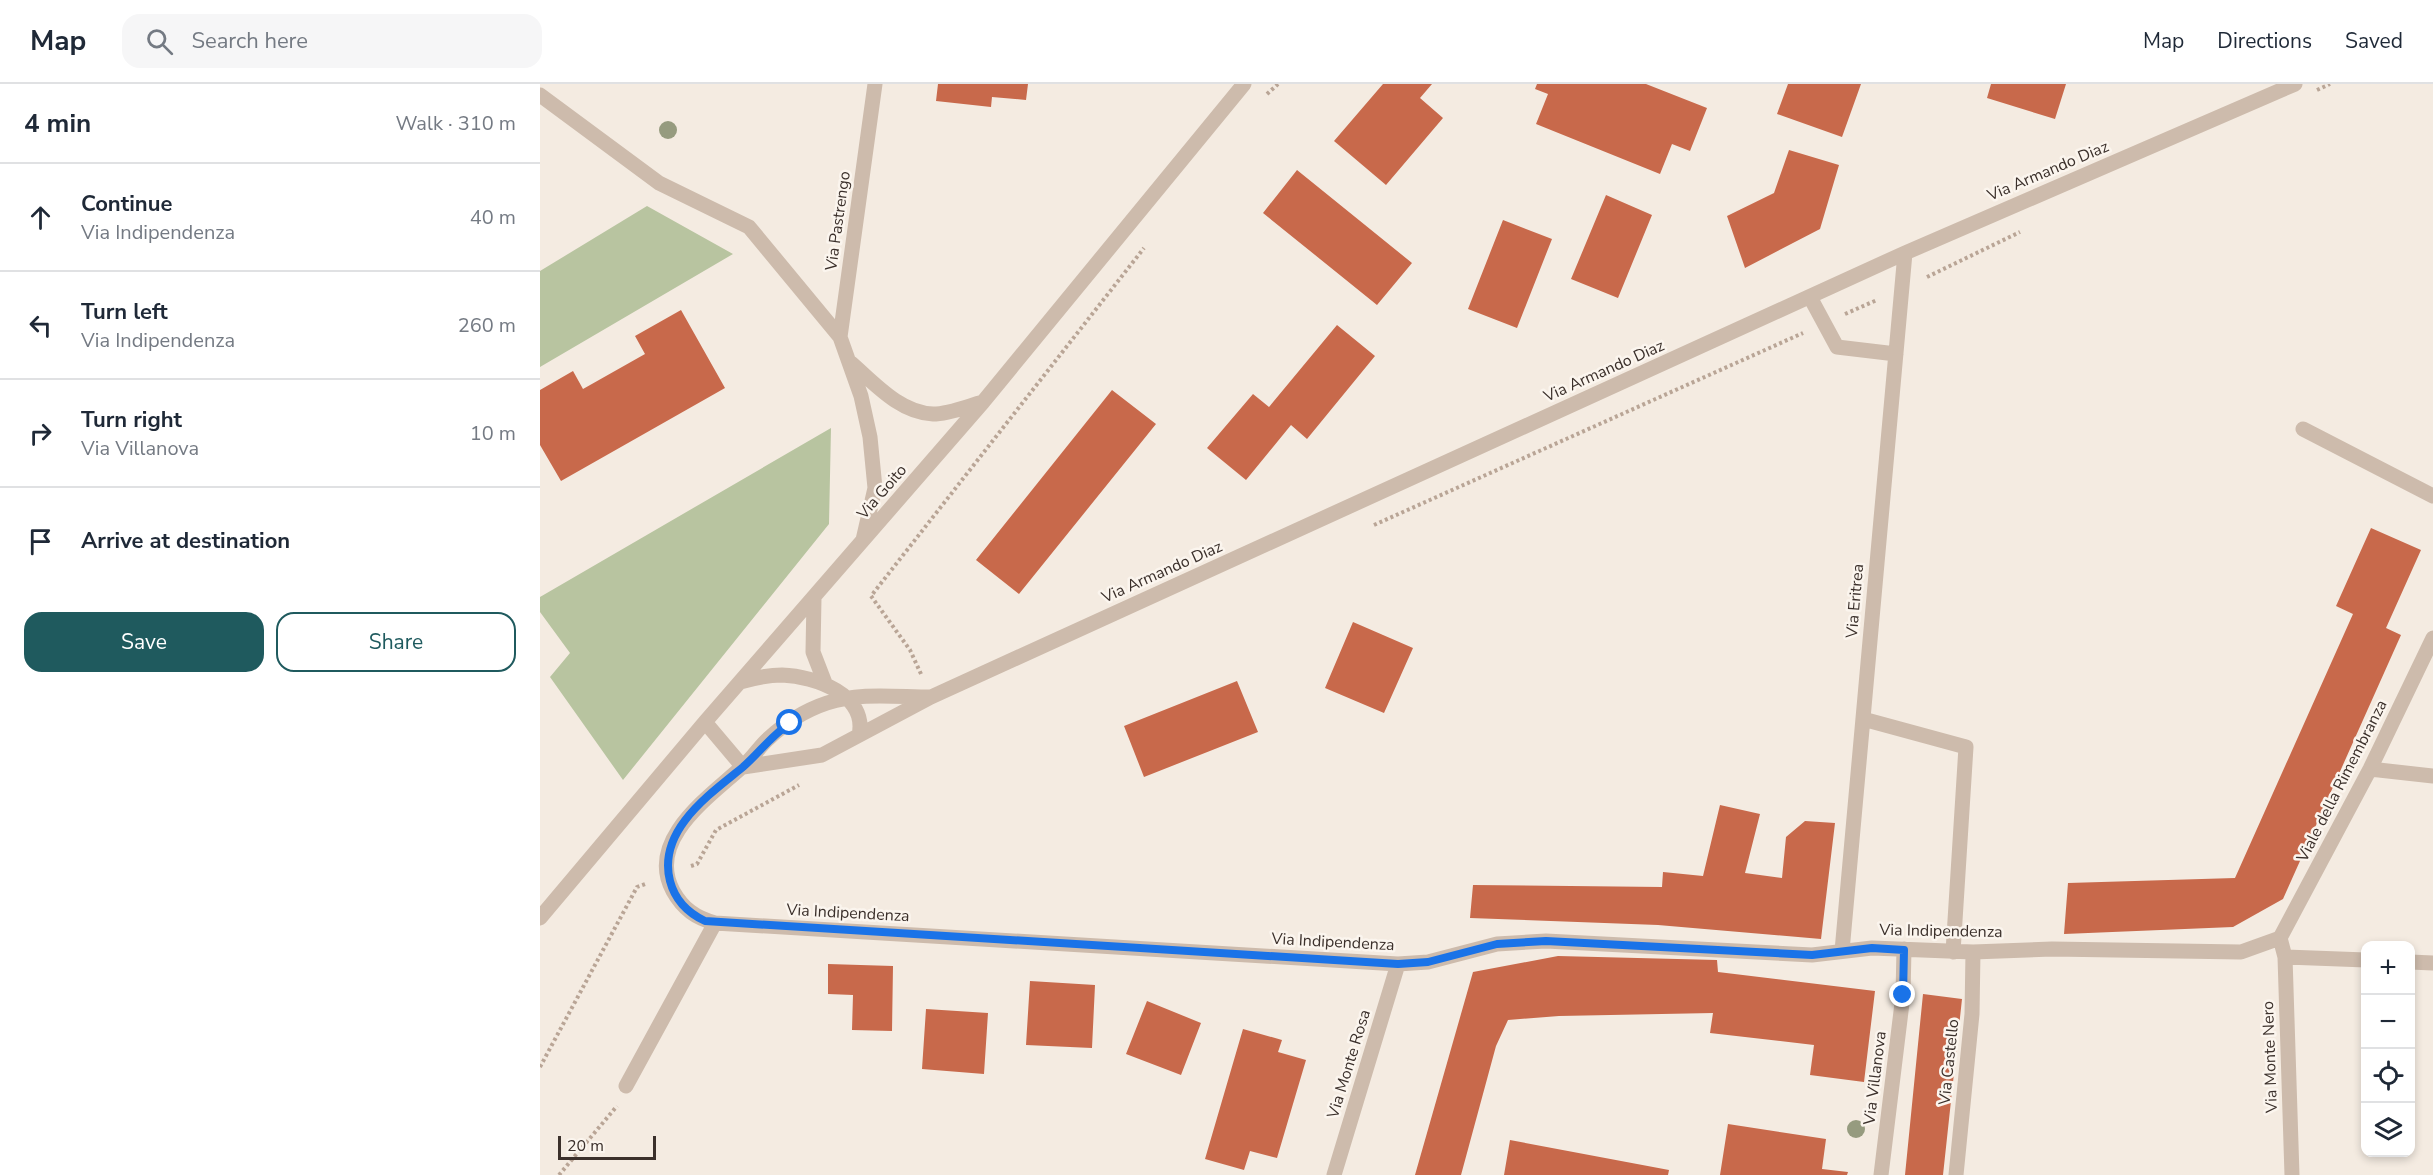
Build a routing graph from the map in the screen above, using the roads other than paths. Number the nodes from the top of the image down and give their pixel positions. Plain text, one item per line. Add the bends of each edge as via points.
1 (875, 84) edge
2 (1244, 84) edge
3 (2295, 84) edge
4 (540, 95) edge
5 (1905, 253) junction
6 (1810, 297) junction
7 (840, 337) junction
8 (1896, 354) junction
9 (849, 361) junction
10 (983, 402) junction
11 (2303, 429) dead end
12 (2433, 496) edge
13 (862, 542) junction
14 (814, 598) junction
15 (2433, 638) edge
16 (741, 682) junction
17 (825, 683) junction
18 (931, 697) junction
19 (847, 698) junction
20 (1863, 719) junction
21 (705, 722) junction
22 (859, 735) junction
23 (743, 767) junction
24 (2370, 769) junction
25 (2433, 776) edge
26 (540, 918) edge
27 (716, 923) junction
28 (2280, 938) junction
29 (1904, 950) junction
30 (1842, 951) junction
31 (1953, 952) junction
32 (1973, 952) junction
33 (2285, 957) junction
34 (2361, 960) edge
35 (2415, 962) edge
36 (2433, 963) edge
37 (1398, 964) junction
38 (626, 1086) road end
39 (1334, 1175) edge
40 (1881, 1175) edge
41 (1956, 1175) edge
42 (2292, 1175) edge

1 - 7 street, Via Pastrengo
2 - 10 street, Via Goito
3 - 5 street, Via Armando Diaz
4 - 7 street via 659,183 749,227
5 - 6 street, Via Armando Diaz
5 - 8 street, Via Eritrea
6 - 8 street via 1837,347
6 - 18 street, Via Armando Diaz
7 - 9 street, Via Pastrengo
8 - 20 street, Via Eritrea
9 - 10 street, Via Pastrengo via 885,394 911,409 934,414
9 - 13 street, Via Pastrengo via 870,437 876,488
10 - 13 street, Via Goito
11 - 12 street
13 - 14 street, Via Goito
14 - 16 street, Via Goito
14 - 17 street via 813,652
15 - 24 street, Viale della Rimembranza
16 - 17 street via 783,675
16 - 21 street, Via Goito
17 - 19 street
18 - 19 street, Via Armando Diaz
18 - 22 street, Via Armando Diaz
19 - 22 street via 862,723
19 - 23 street via 826,703 790,723 769,738
20 - 30 street, Via Eritrea
20 - 31 street via 1966,747
21 - 23 street
21 - 26 street, Via Goito
22 - 23 street, Via Armando Diaz via 822,755
23 - 27 street, Via Indipendenza via 707,795 680,829 670,851 668,875 672,889 696,916
24 - 25 street
24 - 28 street, Viale della Rimembranza
27 - 37 street, Via Indipendenza
27 - 38 street
28 - 32 street, Via Indipendenza via 2241,952
28 - 33 street, Via Monte Nero
29 - 30 street, Via Indipendenza
29 - 31 street, Via Indipendenza
29 - 40 street, Via Villanova via 1903,995
30 - 37 street, Via Indipendenza via 1812,955 1546,941 1497,944 1428,962
31 - 32 street, Via Indipendenza
32 - 41 street, Via Castello via 1972,1014
33 - 34 street
33 - 42 street, Via Monte Nero
35 - 36 street
37 - 39 street, Via Monte Rosa

